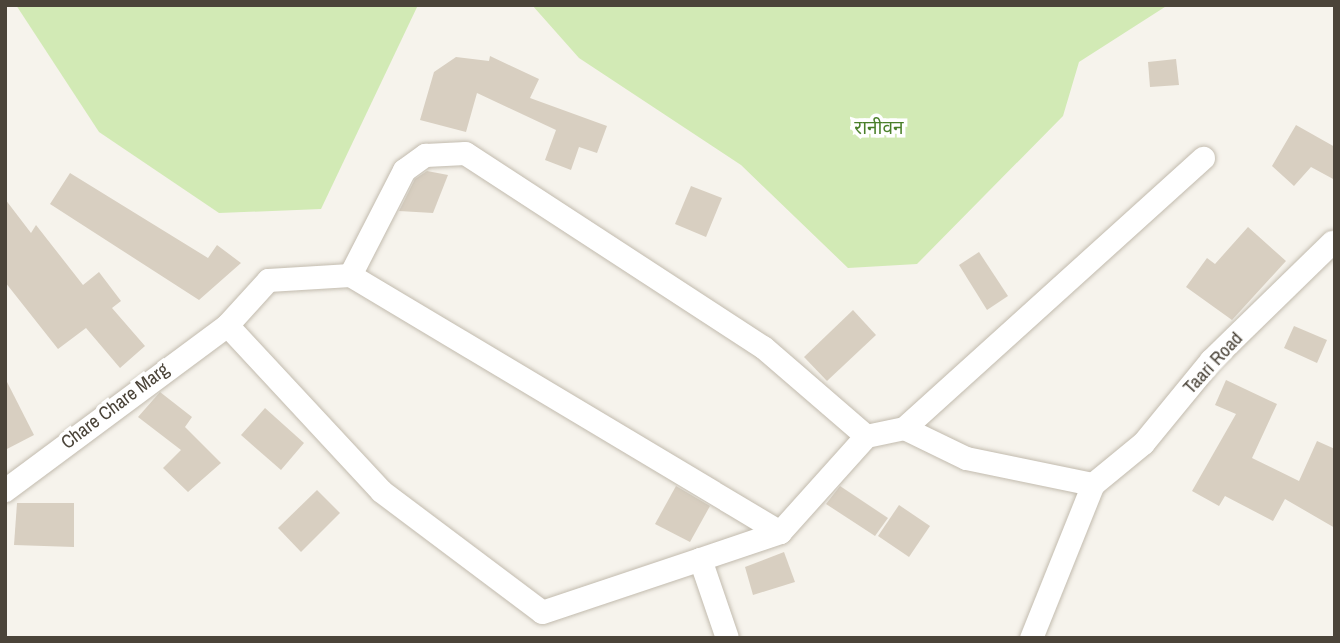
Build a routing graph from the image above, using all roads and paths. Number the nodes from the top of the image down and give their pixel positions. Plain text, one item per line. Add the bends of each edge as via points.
1 (1203, 158) dead end
2 (1332, 242) dead end
3 (349, 275) junction
4 (227, 325) junction
5 (904, 428) junction
6 (866, 436) junction
7 (1093, 484) junction
8 (5, 490) edge
9 (780, 532) junction
10 (700, 559) junction
11 (727, 638) edge
12 (1031, 638) edge

1 - 5 street
2 - 7 street, Taari Road via 1211,360 1143,443
3 - 4 street, Chare Chare Marg via 268,280
3 - 6 street via 404,170 425,155 465,153 763,347
3 - 9 street
4 - 8 street, Chare Chare Marg
4 - 10 street via 381,491 542,612
5 - 6 street
5 - 7 street via 966,458
6 - 9 street
7 - 12 street
9 - 10 street
10 - 11 street

